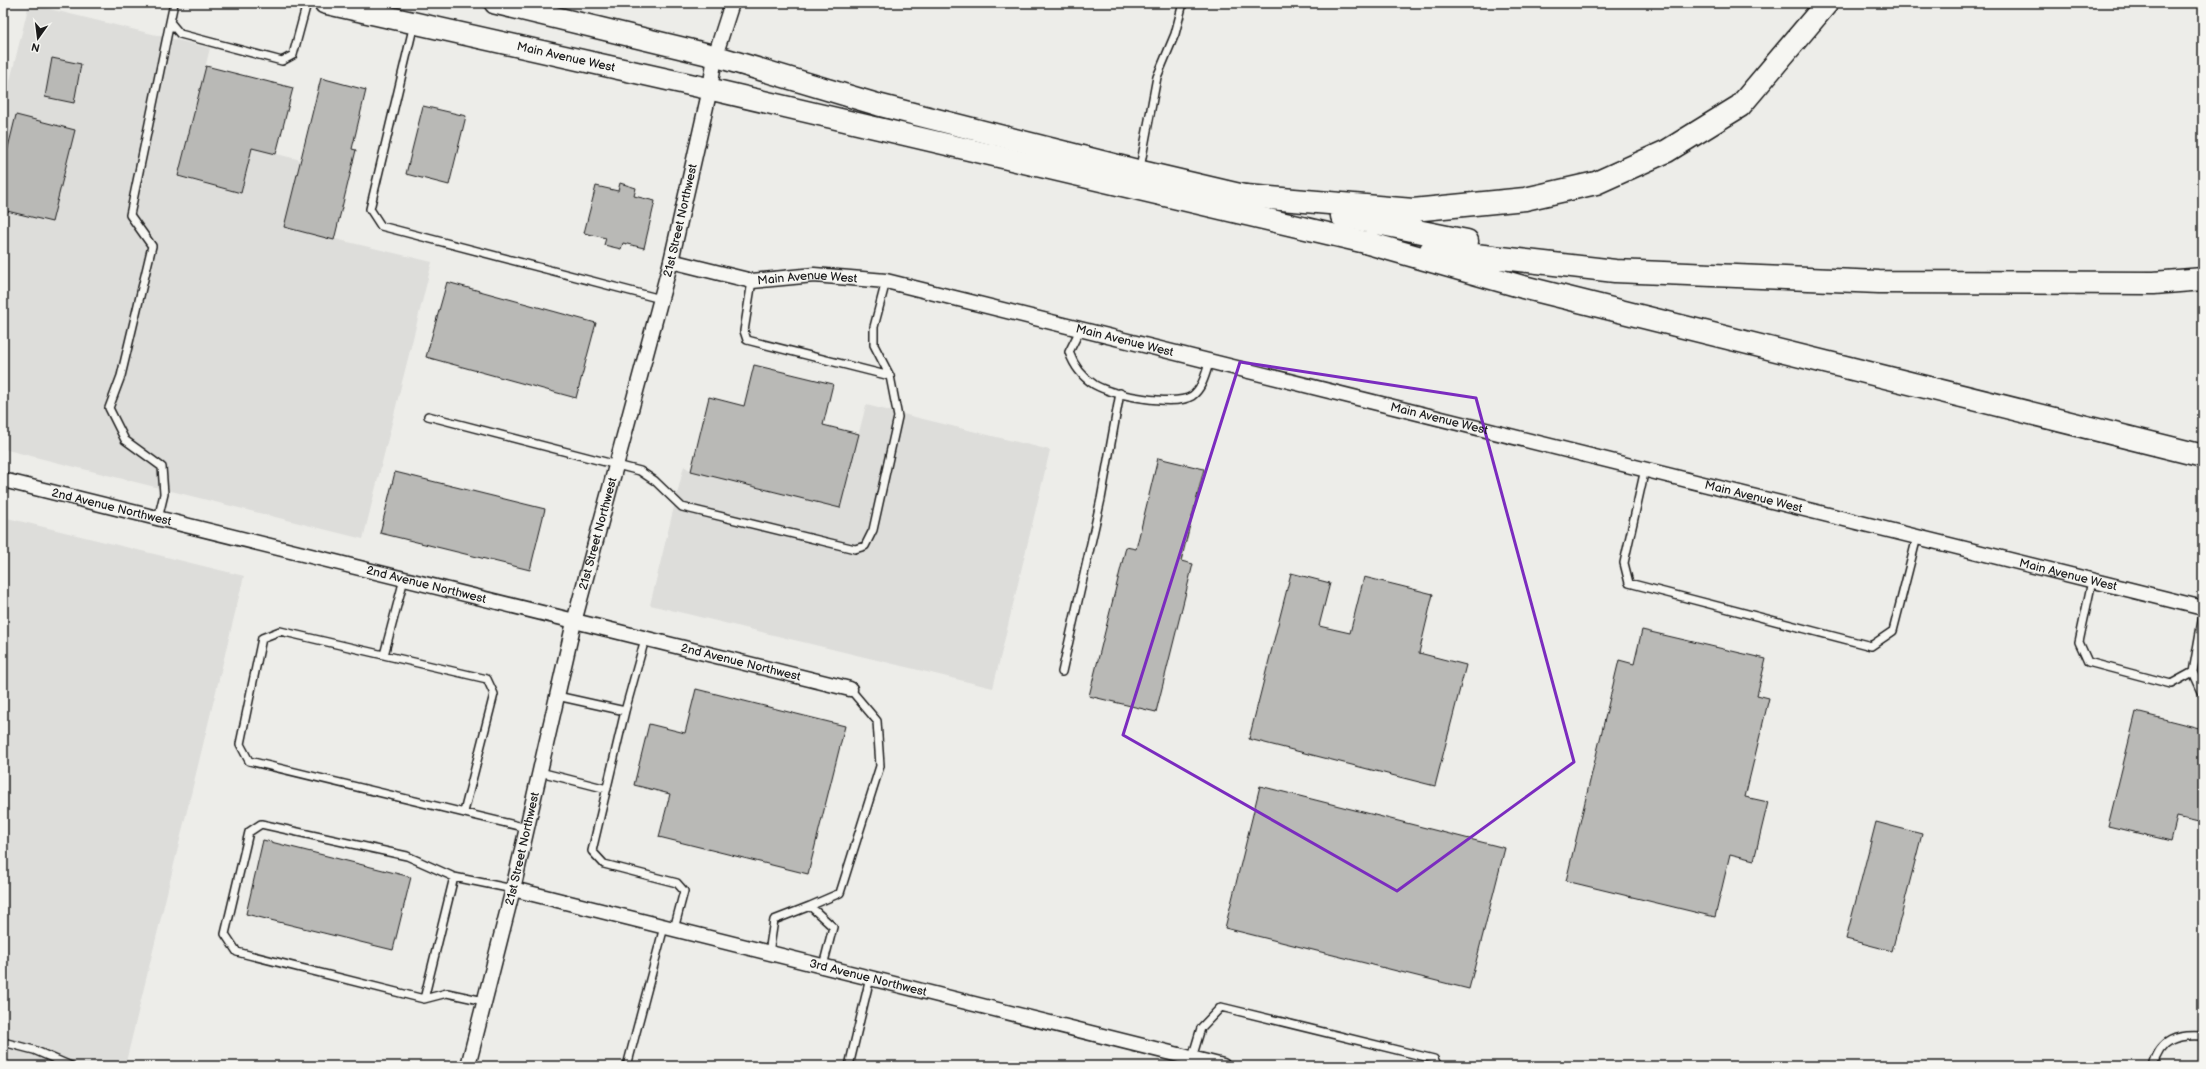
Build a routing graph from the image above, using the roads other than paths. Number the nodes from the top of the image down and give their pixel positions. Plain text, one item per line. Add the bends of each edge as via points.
1 (174, 3) edge
2 (307, 3) edge
3 (325, 3) edge
4 (495, 3) edge
5 (732, 3) edge
6 (1183, 3) edge
7 (1827, 3) edge
8 (170, 22) junction
9 (414, 24) junction
10 (715, 56) junction
11 (710, 90) junction
12 (1139, 171) junction
13 (1246, 196) junction
14 (1368, 242) junction
15 (671, 261) junction
16 (1615, 271) junction
17 (2203, 279) edge
18 (752, 281) junction
19 (886, 281) junction
20 (660, 299) junction
21 (1081, 328) junction
22 (1210, 360) junction
23 (890, 376) junction
24 (1120, 393) junction
25 (428, 416) dead end
26 (2203, 456) edge
27 (617, 464) junction
28 (1645, 469) junction
29 (3, 480) edge
30 (158, 519) junction
31 (1917, 537) junction
32 (404, 580) junction
33 (2092, 581) junction
34 (2203, 608) edge
35 (2203, 615) edge
36 (574, 622) junction
37 (645, 639) junction
38 (384, 655) junction
39 (1062, 672) dead end
40 (2193, 672) junction
41 (850, 689) joint
42 (2203, 694) edge
43 (558, 696) junction
44 (625, 711) junction
45 (540, 772) junction
46 (607, 789) junction
47 (464, 812) junction
48 (527, 828) junction
49 (454, 877) junction
50 (513, 889) junction
51 (810, 906) junction
52 (669, 928) junction
53 (769, 953) junction
54 (823, 966) junction
55 (870, 978) junction
56 (424, 999) junction
57 (484, 1001) junction
58 (2203, 1036) edge
59 (3, 1042) edge
60 (1192, 1058) junction
61 (71, 1066) edge
62 (468, 1066) edge
63 (627, 1066) edge
64 (849, 1066) edge
65 (1223, 1066) edge
66 (1438, 1066) edge
67 (2153, 1066) edge

1 - 8 lane
2 - 8 lane via 293,55 282,61 180,34
3 - 9 main road, Main Avenue West
4 - 10 main road
5 - 10 street, 21st Street Northwest
6 - 12 lane via 1175,34 1157,76
7 - 13 highway via 1740,106 1668,151 1596,183 1525,199 1413,210
8 - 30 lane via 130,215 152,246 121,376 109,408 126,440 162,467 164,494
9 - 11 main road, Main Avenue West
9 - 20 lane via 370,209 381,226
10 - 11 street, 21st Street Northwest
10 - 12 main road via 879,104
11 - 14 main road, Main Avenue West
11 - 15 street, 21st Street Northwest
12 - 13 main road
13 - 16 highway
14 - 16 highway
14 - 26 highway via 1523,287
15 - 18 street, Main Avenue West
15 - 20 street, 21st Street Northwest
16 - 17 highway via 1879,282 2154,283
18 - 19 street, Main Avenue West via 814,275
18 - 23 lane via 744,331 747,340
19 - 21 street, Main Avenue West
19 - 23 lane via 874,327 874,345
20 - 27 street, 21st Street Northwest
21 - 22 street, Main Avenue West
21 - 24 lane via 1069,352 1075,368 1096,385
22 - 24 lane via 1203,382 1191,396 1168,400 1136,398
22 - 28 street, Main Avenue West
23 - 27 lane via 898,417 873,530 865,546 855,549 682,507 655,481 640,471
24 - 39 lane via 1101,499
25 - 27 lane
27 - 36 street, 21st Street Northwest
28 - 31 street, Main Avenue West
28 - 31 lane via 1624,563 1629,583 1871,646 1893,631
29 - 30 street, 2nd Avenue Northwest
30 - 32 street, 2nd Avenue Northwest
31 - 33 street, Main Avenue West
32 - 36 street, 2nd Avenue Northwest
32 - 38 lane
33 - 34 street, Main Avenue West
33 - 40 lane via 2079,642 2088,662 2171,684
35 - 40 lane
36 - 37 street, 2nd Avenue Northwest
36 - 43 street, 21st Street Northwest
37 - 41 street, 2nd Avenue Northwest
37 - 44 lane
38 - 47 lane via 487,679 494,694
38 - 47 lane via 280,631 262,638 240,744 249,760
40 - 42 lane
41 - 51 lane via 877,721 880,766 840,893
43 - 44 lane
43 - 45 street, 21st Street Northwest
44 - 46 lane
45 - 46 lane
45 - 48 street, 21st Street Northwest
46 - 52 lane via 592,851 604,864 677,882 684,891
47 - 48 lane
48 - 50 street, 21st Street Northwest
49 - 50 lane
49 - 56 lane
49 - 56 lane via 407,856 261,824 249,832 247,839 225,934 237,952
50 - 52 street, 3rd Avenue Northwest
50 - 57 street, 21st Street Northwest
51 - 53 lane via 774,920
51 - 54 lane via 833,927
52 - 53 street, 3rd Avenue Northwest
52 - 63 lane
53 - 54 street, 3rd Avenue Northwest
54 - 55 street, 3rd Avenue Northwest
55 - 60 street, 3rd Avenue Northwest
55 - 64 lane
56 - 57 lane via 448,993
57 - 62 street, 21st Street Northwest
58 - 67 lane via 2186,1034 2171,1039 2161,1047
59 - 61 lane via 34,1050
60 - 65 street, 3rd Avenue Northwest
60 - 66 lane via 1201,1028 1221,1007 1434,1059

